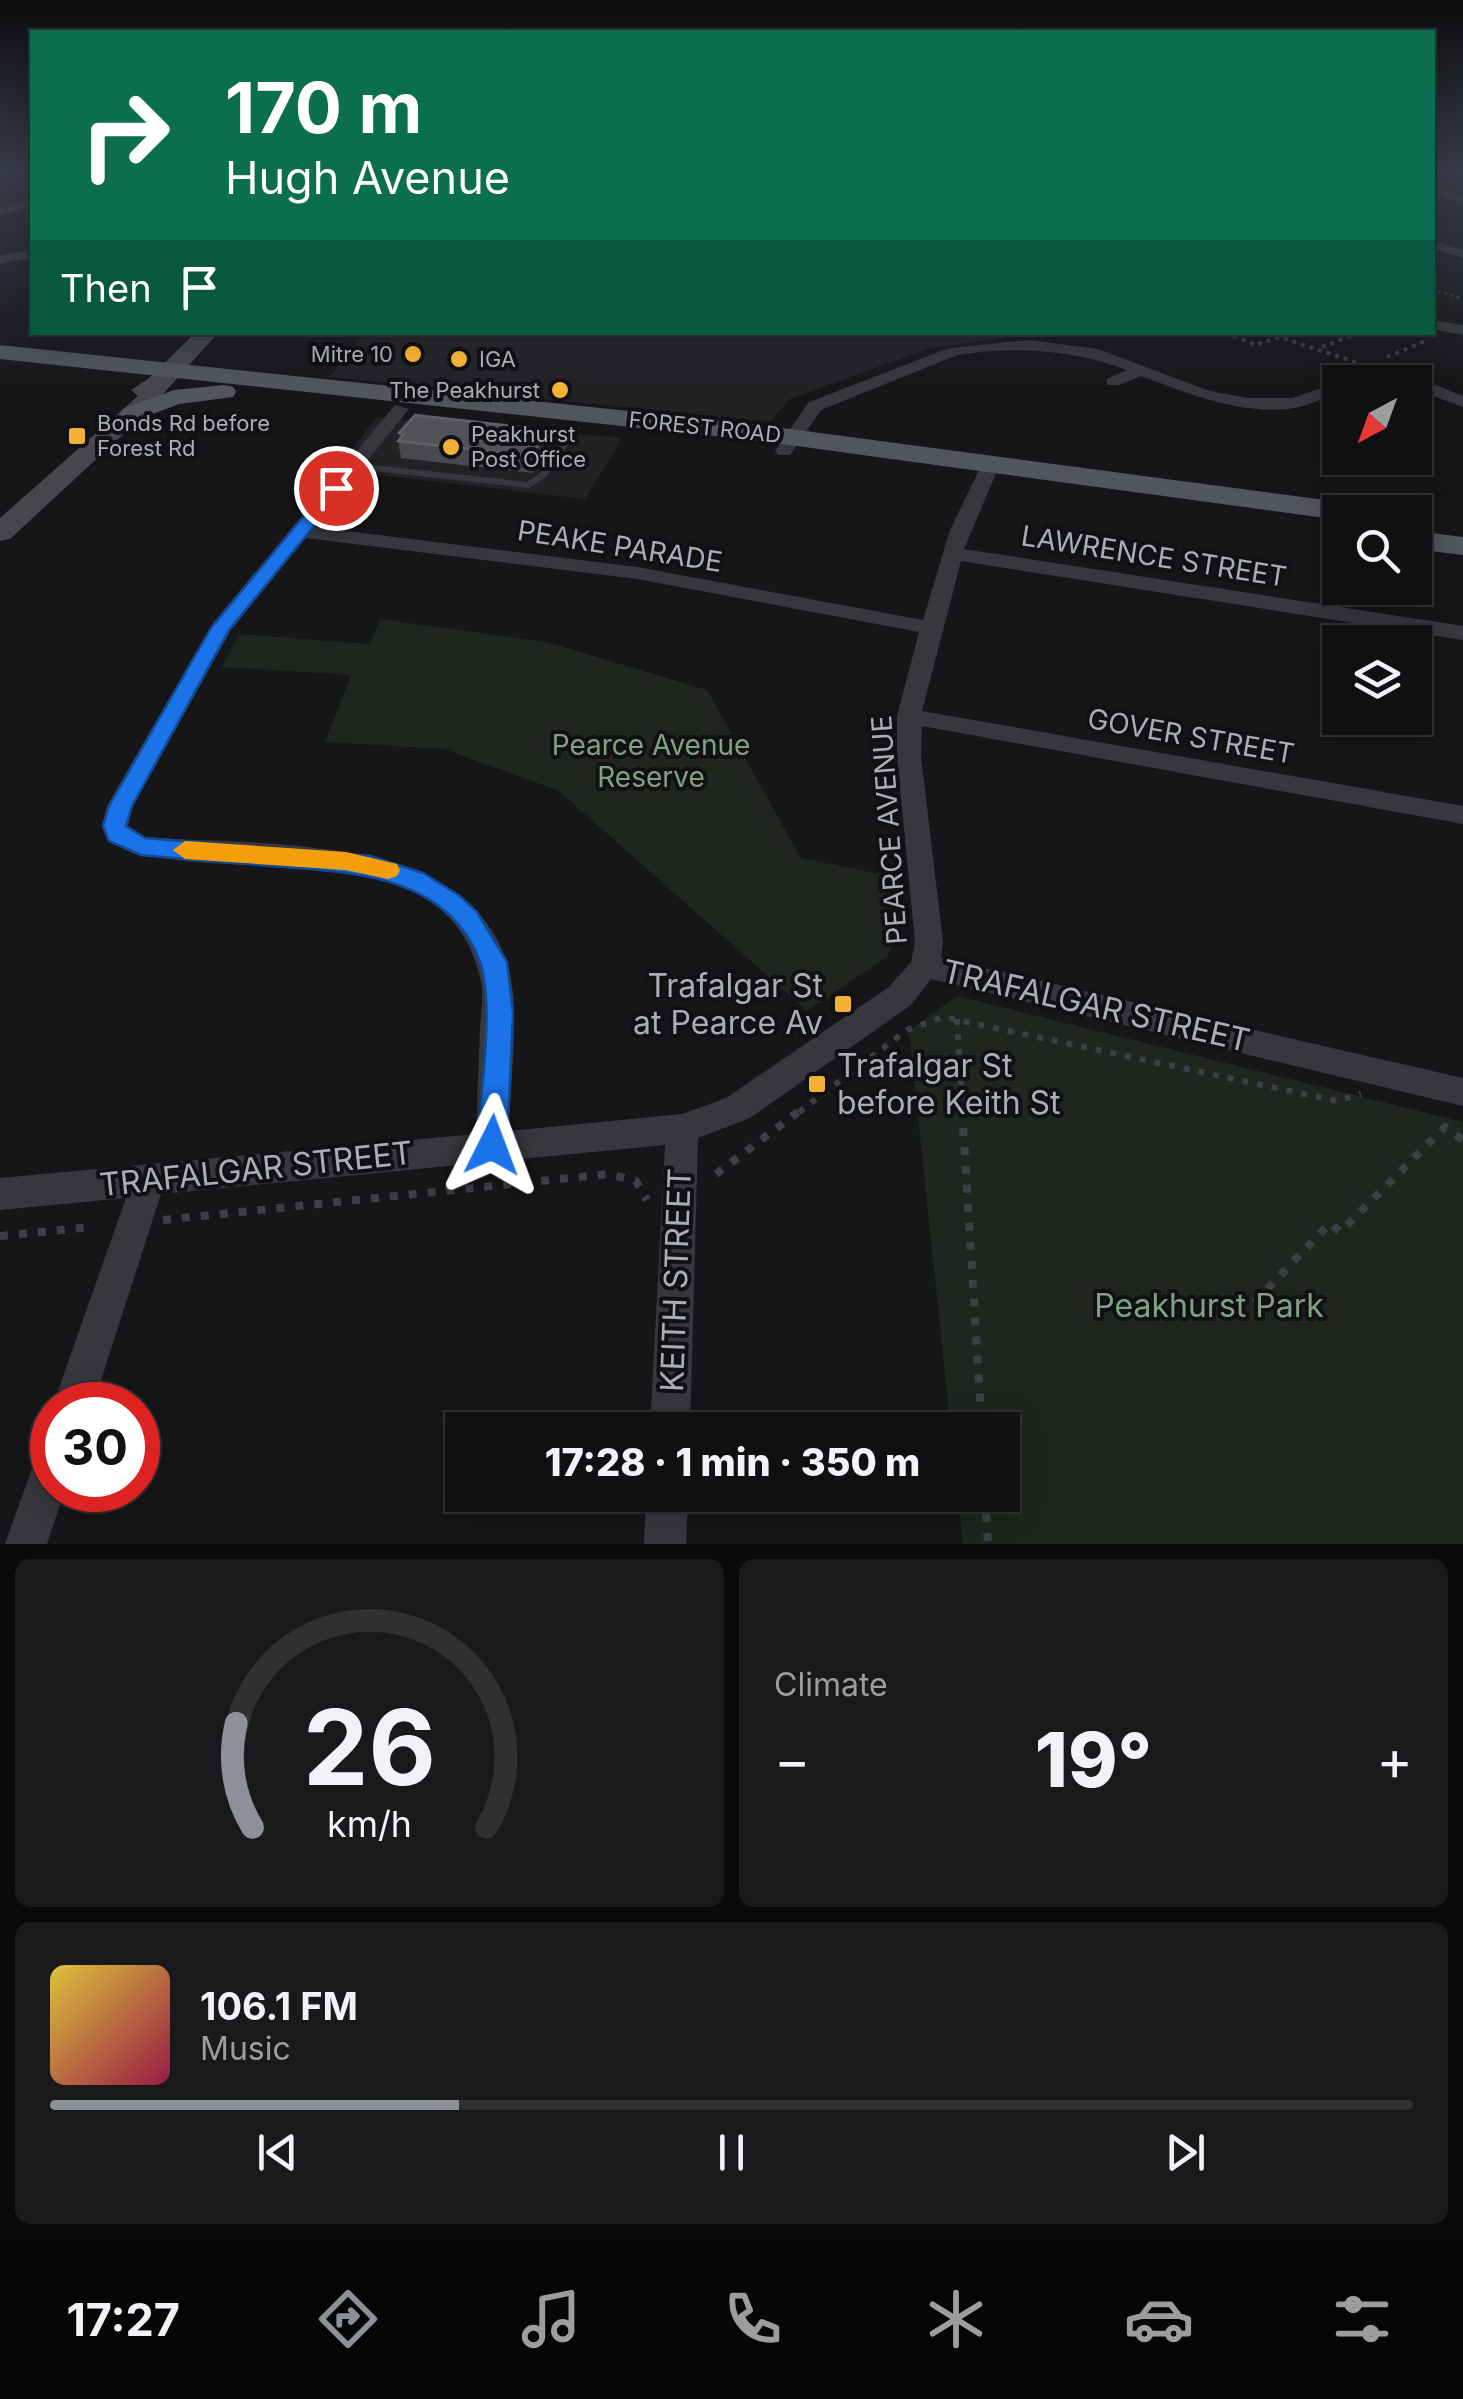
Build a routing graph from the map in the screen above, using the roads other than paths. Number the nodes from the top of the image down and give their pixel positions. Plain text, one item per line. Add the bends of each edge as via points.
1 (1435, 245) edge
2 (30, 254) edge
3 (1463, 254) edge
4 (0, 260) edge
5 (1435, 325) edge
6 (1463, 330) edge
7 (205, 335) edge
8 (946, 335) edge
9 (954, 351) junction
10 (0, 352) edge
11 (0, 366) edge
12 (1144, 369) junction
13 (82, 375) junction
14 (164, 376) junction
15 (1113, 382) dead end
16 (1432, 389) edge
17 (242, 392) junction
18 (1322, 393) edge
19 (1463, 402) edge
20 (127, 411) junction
21 (402, 418) junction
22 (572, 435) junction
23 (547, 440) edge
24 (788, 444) junction
25 (354, 466) junction
26 (989, 472) junction
27 (1322, 509) edge
28 (1432, 524) edge
29 (1322, 526) edge
30 (1463, 528) edge
31 (300, 531) junction
32 (0, 534) edge
33 (1432, 542) edge
34 (1463, 546) edge
35 (956, 554) junction
36 (930, 628) junction
37 (1463, 633) edge
38 (909, 716) junction
39 (1463, 816) edge
40 (925, 966) junction
41 (1463, 1092) edge
42 (682, 1129) junction
43 (492, 1145) junction
44 (149, 1180) junction
45 (0, 1194) edge
46 (81, 1382) edge
47 (671, 1412) edge
48 (37, 1512) edge
49 (666, 1512) edge
50 (26, 1544) edge
51 (665, 1544) edge

1 - 3 street
2 - 4 street
5 - 6 street
7 - 14 main road
8 - 9 street
9 - 12 street via 1064,347
9 - 24 street via 815,406
10 - 14 main road, FOREST ROAD
11 - 13 main road, FOREST ROAD
12 - 15 street
12 - 18 street via 1218,398 1265,405
13 - 14 main road, FOREST ROAD
13 - 20 main road via 116,388
14 - 17 main road, FOREST ROAD
14 - 20 main road via 156,391
14 - 24 main road, FOREST ROAD
16 - 19 street
17 - 20 main road via 182,395
17 - 21 main road, FOREST ROAD
20 - 32 main road via 88,458 66,470
21 - 22 main road, FOREST ROAD
21 - 25 street
22 - 23 lane
22 - 24 main road, FOREST ROAD
22 - 25 lane via 540,480 529,485
24 - 26 main road, FOREST ROAD
25 - 31 street
26 - 27 main road, FOREST ROAD
26 - 29 main road, FOREST ROAD
26 - 35 street, PEARCE AVENUE via 960,530
28 - 30 main road
31 - 36 street, PEAKE PARADE via 636,573
31 - 43 street via 206,650 114,826 141,846 370,865 414,880 451,903 482,940 495,973
33 - 34 main road
35 - 36 street, PEARCE AVENUE
35 - 37 street, LAWRENCE STREET
36 - 38 street, PEARCE AVENUE
38 - 39 street, GOVER STREET
38 - 40 street, PEARCE AVENUE via 928,911
40 - 41 street, TRAFALGAR STREET
40 - 42 street, TRAFALGAR STREET via 900,996 748,1102
42 - 43 street, TRAFALGAR STREET
42 - 47 street, KEITH STREET
43 - 44 street, TRAFALGAR STREET
44 - 45 street, TRAFALGAR STREET
44 - 46 street
48 - 50 street
49 - 51 street

